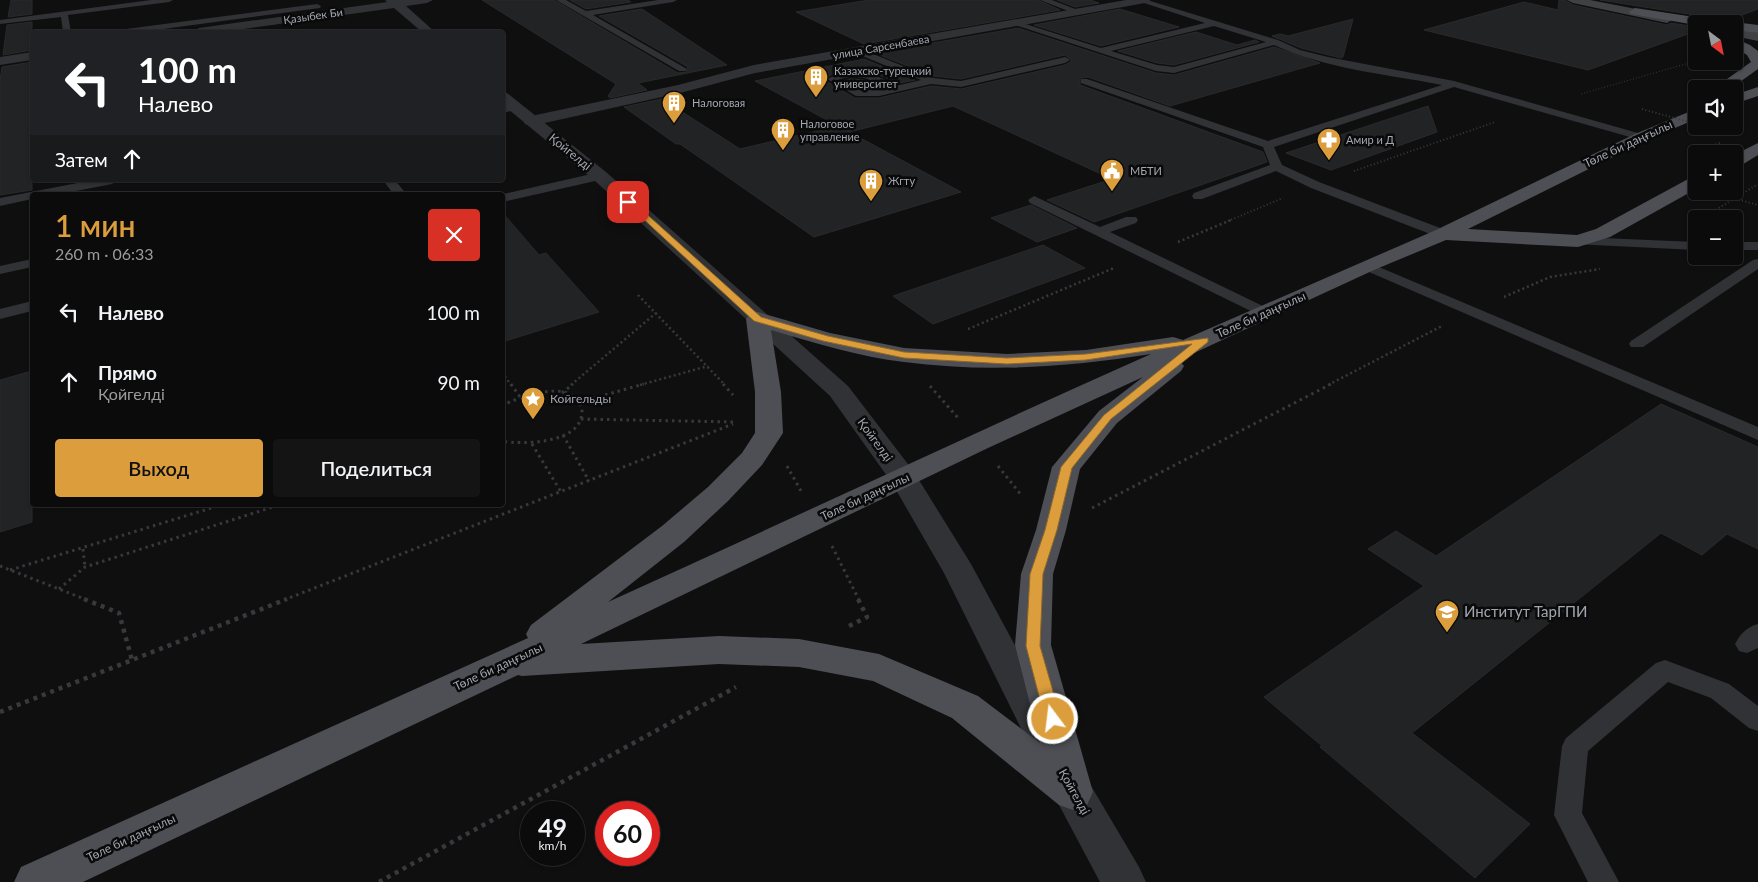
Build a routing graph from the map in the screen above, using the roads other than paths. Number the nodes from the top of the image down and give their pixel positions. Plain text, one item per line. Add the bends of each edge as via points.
1 (169, 0) edge
2 (426, 0) edge
3 (560, 0) edge
4 (674, 0) edge
5 (1044, 0) edge
6 (1140, 0) edge
7 (1145, 0) edge
8 (1573, 0) edge
9 (394, 2) edge
10 (318, 6) dead end
11 (1079, 12) junction
12 (1635, 12) junction
13 (64, 13) junction
14 (585, 14) junction
15 (1688, 20) edge
16 (0, 22) edge
17 (1688, 22) edge
18 (1013, 23) junction
19 (1212, 24) junction
20 (1688, 26) edge
21 (1743, 27) edge
22 (1758, 29) edge
23 (68, 30) edge
24 (141, 30) edge
25 (212, 30) edge
26 (427, 30) edge
27 (1743, 34) edge
28 (1758, 37) edge
29 (1275, 42) junction
30 (1743, 46) edge
31 (858, 51) junction
32 (1100, 51) junction
33 (30, 56) edge
34 (1065, 60) dead end
35 (0, 61) edge
36 (1758, 62) edge
37 (682, 69) dead end
38 (1733, 80) edge
39 (931, 81) junction
40 (1084, 81) dead end
41 (1454, 84) junction
42 (900, 88) junction
43 (1758, 91) edge
44 (1743, 97) edge
45 (513, 108) edge
46 (1641, 123) junction
47 (1682, 124) edge
48 (1268, 145) junction
49 (1758, 148) edge
50 (1743, 157) edge
51 (1277, 167) junction
52 (600, 176) junction
53 (102, 182) edge
54 (391, 182) edge
55 (1688, 186) edge
56 (51, 192) edge
57 (399, 192) edge
58 (30, 196) edge
59 (1198, 196) dead end
60 (505, 197) edge
61 (1034, 200) dead end
62 (0, 202) edge
63 (1131, 220) dead end
64 (1098, 232) junction
65 (1443, 234) junction
66 (1578, 241) junction
67 (1688, 246) edge
68 (1743, 246) edge
69 (1758, 246) edge
70 (30, 263) edge
71 (1758, 264) edge
72 (1366, 266) junction
73 (0, 270) edge
74 (30, 306) edge
75 (1266, 313) junction
76 (0, 314) edge
77 (758, 319) junction
78 (1204, 340) junction
79 (1637, 344) dead end
80 (1758, 434) edge
81 (904, 479) junction
82 (506, 663) junction
83 (1758, 720) edge
84 (1073, 792) junction
85 (36, 882) edge
86 (1124, 882) edge
87 (1604, 882) edge

1 - 13 lane
2 - 9 street, Қазыбек Би
3 - 14 lane
4 - 14 lane
5 - 11 lane
6 - 7 street, улица Сарсенбаева
6 - 11 street, улица Сарсенбаева
6 - 19 lane
8 - 12 main road
9 - 25 street, Қазыбек Би
9 - 26 street
10 - 24 lane
11 - 18 street, улица Сарсенбаева
12 - 15 main road
12 - 17 main road
12 - 20 main road
13 - 16 lane
13 - 23 lane
14 - 37 lane
18 - 31 street, улица Сарсенбаева
18 - 32 lane
19 - 29 lane
19 - 32 lane
21 - 22 main road
27 - 28 main road
29 - 32 lane via 1174,70 1156,68
29 - 41 lane via 1328,60
30 - 36 main road via 1755,55
31 - 39 lane
31 - 45 street, улица Сарсенбаева via 754,69 680,90
33 - 35 street
34 - 39 lane via 961,84
36 - 38 main road
39 - 42 lane
40 - 48 lane
41 - 46 lane
41 - 48 lane
42 - 42 lane via 860,94 832,79 860,73
43 - 44 main road
45 - 52 street, Қойгелді
46 - 47 main road, Төле би даңғылы
46 - 65 main road, Төле би даңғылы
48 - 51 lane
49 - 50 main road
51 - 59 lane
51 - 65 lane
52 - 60 lane
52 - 77 street, Қойгелді
53 - 56 lane
54 - 57 lane
55 - 66 main road via 1602,233
58 - 62 lane
61 - 64 lane
63 - 64 lane
64 - 75 lane
65 - 66 main road
65 - 72 main road, Төле би даңғылы
66 - 67 lane
68 - 69 lane
70 - 73 lane
71 - 79 lane
72 - 75 main road, Төле би даңғылы
72 - 80 lane
74 - 76 lane
75 - 78 main road, Төле би даңғылы
77 - 78 main road via 826,339 904,355 1007,361 1086,357
77 - 81 street, Қойгелді via 839,391
77 - 82 main road via 768,392 768,433 752,459 673,534
78 - 81 main road, Төле би даңғылы
78 - 84 main road via 1108,417 1066,467 1051,530 1036,574 1033,646
81 - 82 main road, Төле би даңғылы
81 - 84 street, Қойгелді via 960,572
82 - 84 main road via 719,650 799,653 879,668 965,707
82 - 85 main road, Төле би даңғылы
83 - 87 lane via 1720,691 1665,670 1575,746 1568,815
84 - 86 street, Қойгелді

